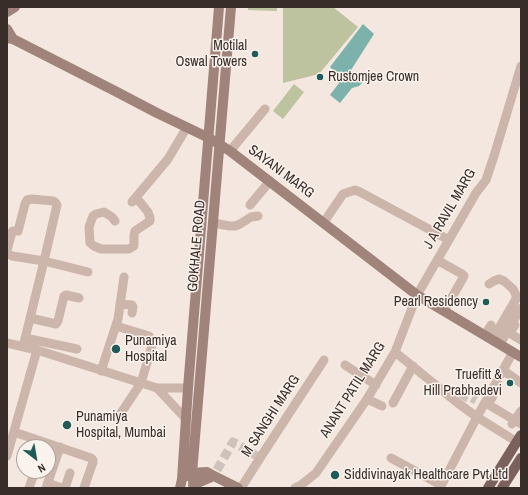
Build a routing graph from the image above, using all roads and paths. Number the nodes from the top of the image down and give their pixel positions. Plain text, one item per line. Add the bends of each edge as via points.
1 (219, 7) edge
2 (231, 7) edge
3 (7, 29) edge
4 (10, 39) edge
5 (521, 66) edge
6 (265, 109) dead end
7 (187, 126) junction
8 (209, 138) junction
9 (219, 145) junction
10 (230, 151) junction
11 (270, 181) junction
12 (250, 205) dead end
13 (258, 216) dead end
14 (114, 222) dead end
15 (324, 222) junction
16 (213, 223) junction
17 (449, 240) junction
18 (437, 260) junction
19 (44, 261) junction
20 (88, 272) dead end
21 (124, 277) dead end
22 (489, 284) dead end
23 (417, 295) junction
24 (80, 298) dead end
25 (120, 304) junction
26 (521, 308) edge
27 (444, 311) junction
28 (132, 313) dead end
29 (521, 315) edge
30 (30, 318) junction
31 (491, 325) dead end
32 (116, 326) junction
33 (492, 340) junction
34 (521, 340) edge
35 (7, 343) edge
36 (24, 343) junction
37 (77, 349) dead end
38 (37, 350) junction
39 (396, 352) junction
40 (517, 355) edge
41 (324, 360) dead end
42 (345, 365) dead end
43 (101, 371) junction
44 (413, 372) junction
45 (507, 373) junction
46 (141, 383) junction
47 (521, 383) edge
48 (376, 385) junction
49 (157, 388) junction
50 (188, 388) junction
51 (368, 399) junction
52 (393, 403) dead end
53 (382, 406) dead end
54 (521, 411) edge
55 (477, 417) junction
56 (117, 419) dead end
57 (186, 419) junction
58 (515, 423) edge
59 (521, 430) edge
60 (14, 432) junction
61 (519, 438) edge
62 (30, 439) edge
63 (56, 447) edge
64 (60, 447) junction
65 (7, 456) edge
66 (391, 458) dead end
67 (521, 458) edge
68 (192, 473) junction
69 (215, 473) junction
70 (70, 474) dead end
71 (181, 483) edge
72 (439, 485) edge
73 (47, 486) edge
74 (194, 487) edge
75 (61, 488) edge
76 (65, 488) edge
77 (84, 488) edge
78 (238, 488) edge
79 (241, 488) edge
80 (295, 488) edge
81 (488, 488) edge
82 (502, 488) edge

1 - 8 main road, GOKHALE ROAD
2 - 9 main road, GOKHALE ROAD
3 - 4 main road
4 - 7 main road, SAYANI MARG
5 - 17 street, J A RAVIL MARG via 486,180
6 - 10 street
7 - 8 main road, SAYANI MARG
7 - 14 street via 168,159 133,200 140,202 150,218 147,224 135,231 134,246 129,249 101,249 90,242 93,216 104,212 112,217
8 - 9 main road, SAYANI MARG
8 - 50 main road, GOKHALE ROAD
9 - 10 main road, SAYANI MARG
9 - 16 main road, GOKHALE ROAD
10 - 11 main road, SAYANI MARG
11 - 12 street
11 - 15 main road, SAYANI MARG
13 - 16 street via 235,226
15 - 17 street via 343,194 354,190
15 - 23 main road, SAYANI MARG
16 - 68 main road, GOKHALE ROAD
17 - 18 street, J A RAVIL MARG
18 - 23 street, J A RAVIL MARG
18 - 27 street via 464,277
19 - 19 street via 57,205 53,201 29,199 25,204 18,230 12,232 7,253
19 - 20 street
19 - 30 street
21 - 25 street
22 - 33 street via 499,279 504,281 516,295
23 - 27 main road, SAYANI MARG
23 - 39 street, ANANT PATIL MARG
24 - 30 street via 64,296 56,324
25 - 28 street via 132,305
25 - 32 street
26 - 33 street
27 - 33 main road, SAYANI MARG
29 - 34 street via 511,333
30 - 36 street
31 - 33 street
32 - 43 street
32 - 46 street via 149,336 152,340
33 - 40 main road, SAYANI MARG
35 - 36 street
36 - 37 street
36 - 38 street
38 - 43 street
38 - 60 street
39 - 44 street
39 - 48 street, ANANT PATIL MARG
40 - 45 street
40 - 55 street via 480,403
41 - 79 street, M SANGHI MARG via 258,457
42 - 48 street
43 - 46 street
44 - 52 street
44 - 55 street via 460,402
45 - 47 street
45 - 58 street via 489,406
46 - 49 street
46 - 56 street
48 - 51 street, ANANT PATIL MARG
49 - 50 street
49 - 57 street
50 - 57 main road, GOKHALE ROAD
51 - 53 street
51 - 80 street, ANANT PATIL MARG via 316,473
54 - 58 street
55 - 61 street
55 - 72 street via 445,470
57 - 71 main road, GOKHALE ROAD
58 - 59 street
60 - 62 street
60 - 65 street
61 - 81 main road
63 - 64 street
64 - 73 street
64 - 77 street via 93,460
66 - 72 street
67 - 82 main road
68 - 69 main road
68 - 71 main road
68 - 74 main road, GOKHALE ROAD
69 - 74 main road
69 - 78 main road
70 - 76 street
73 - 75 street

